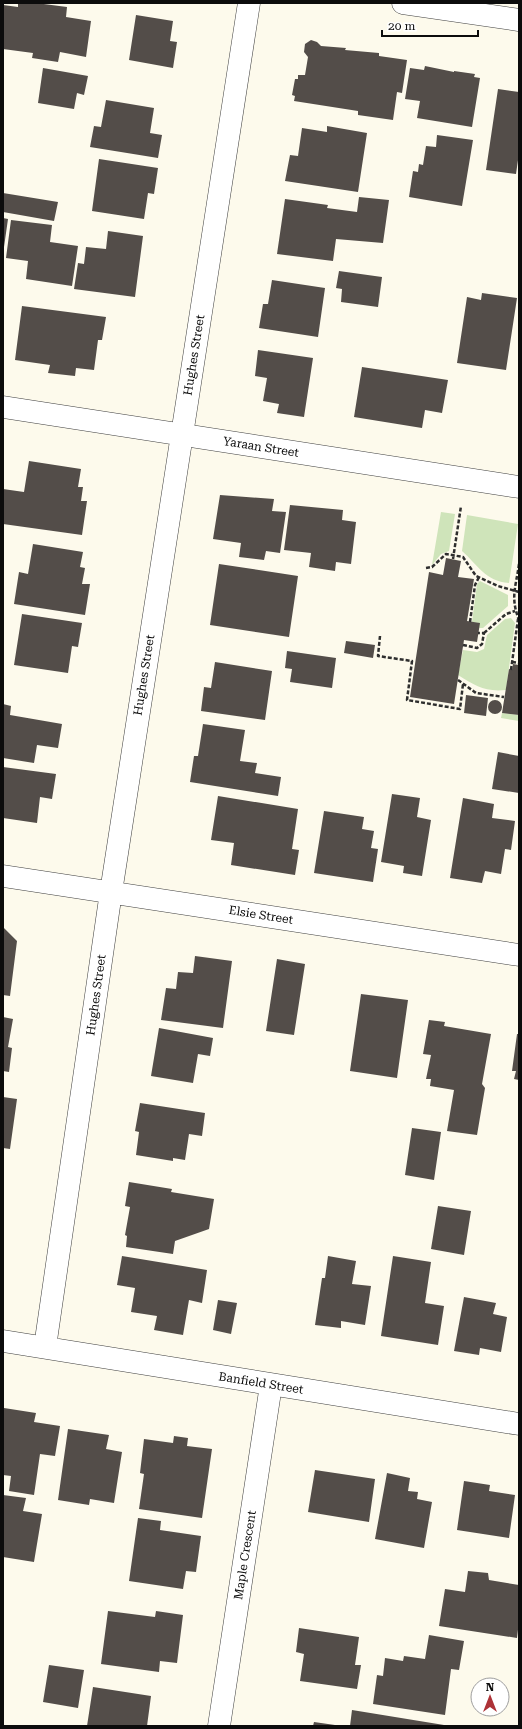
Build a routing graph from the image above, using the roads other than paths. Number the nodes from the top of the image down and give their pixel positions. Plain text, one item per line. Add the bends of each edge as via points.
1 (249, 3) edge
2 (403, 3) edge
3 (519, 20) edge
4 (3, 407) edge
5 (181, 434) junction
6 (519, 487) edge
7 (3, 876) edge
8 (111, 892) junction
9 (519, 954) edge
10 (3, 1341) edge
11 (45, 1348) junction
12 (271, 1385) junction
13 (519, 1424) edge
14 (219, 1726) edge

1 - 5 street, Hughes Street
2 - 3 street
4 - 5 street, Yaraan Street
5 - 6 street, Yaraan Street
5 - 8 street, Hughes Street
7 - 8 street, Elsie Street
8 - 9 street, Elsie Street
8 - 11 street, Hughes Street
10 - 11 street, Banfield Street
11 - 12 street, Banfield Street
12 - 13 street, Banfield Street
12 - 14 street, Maple Crescent

